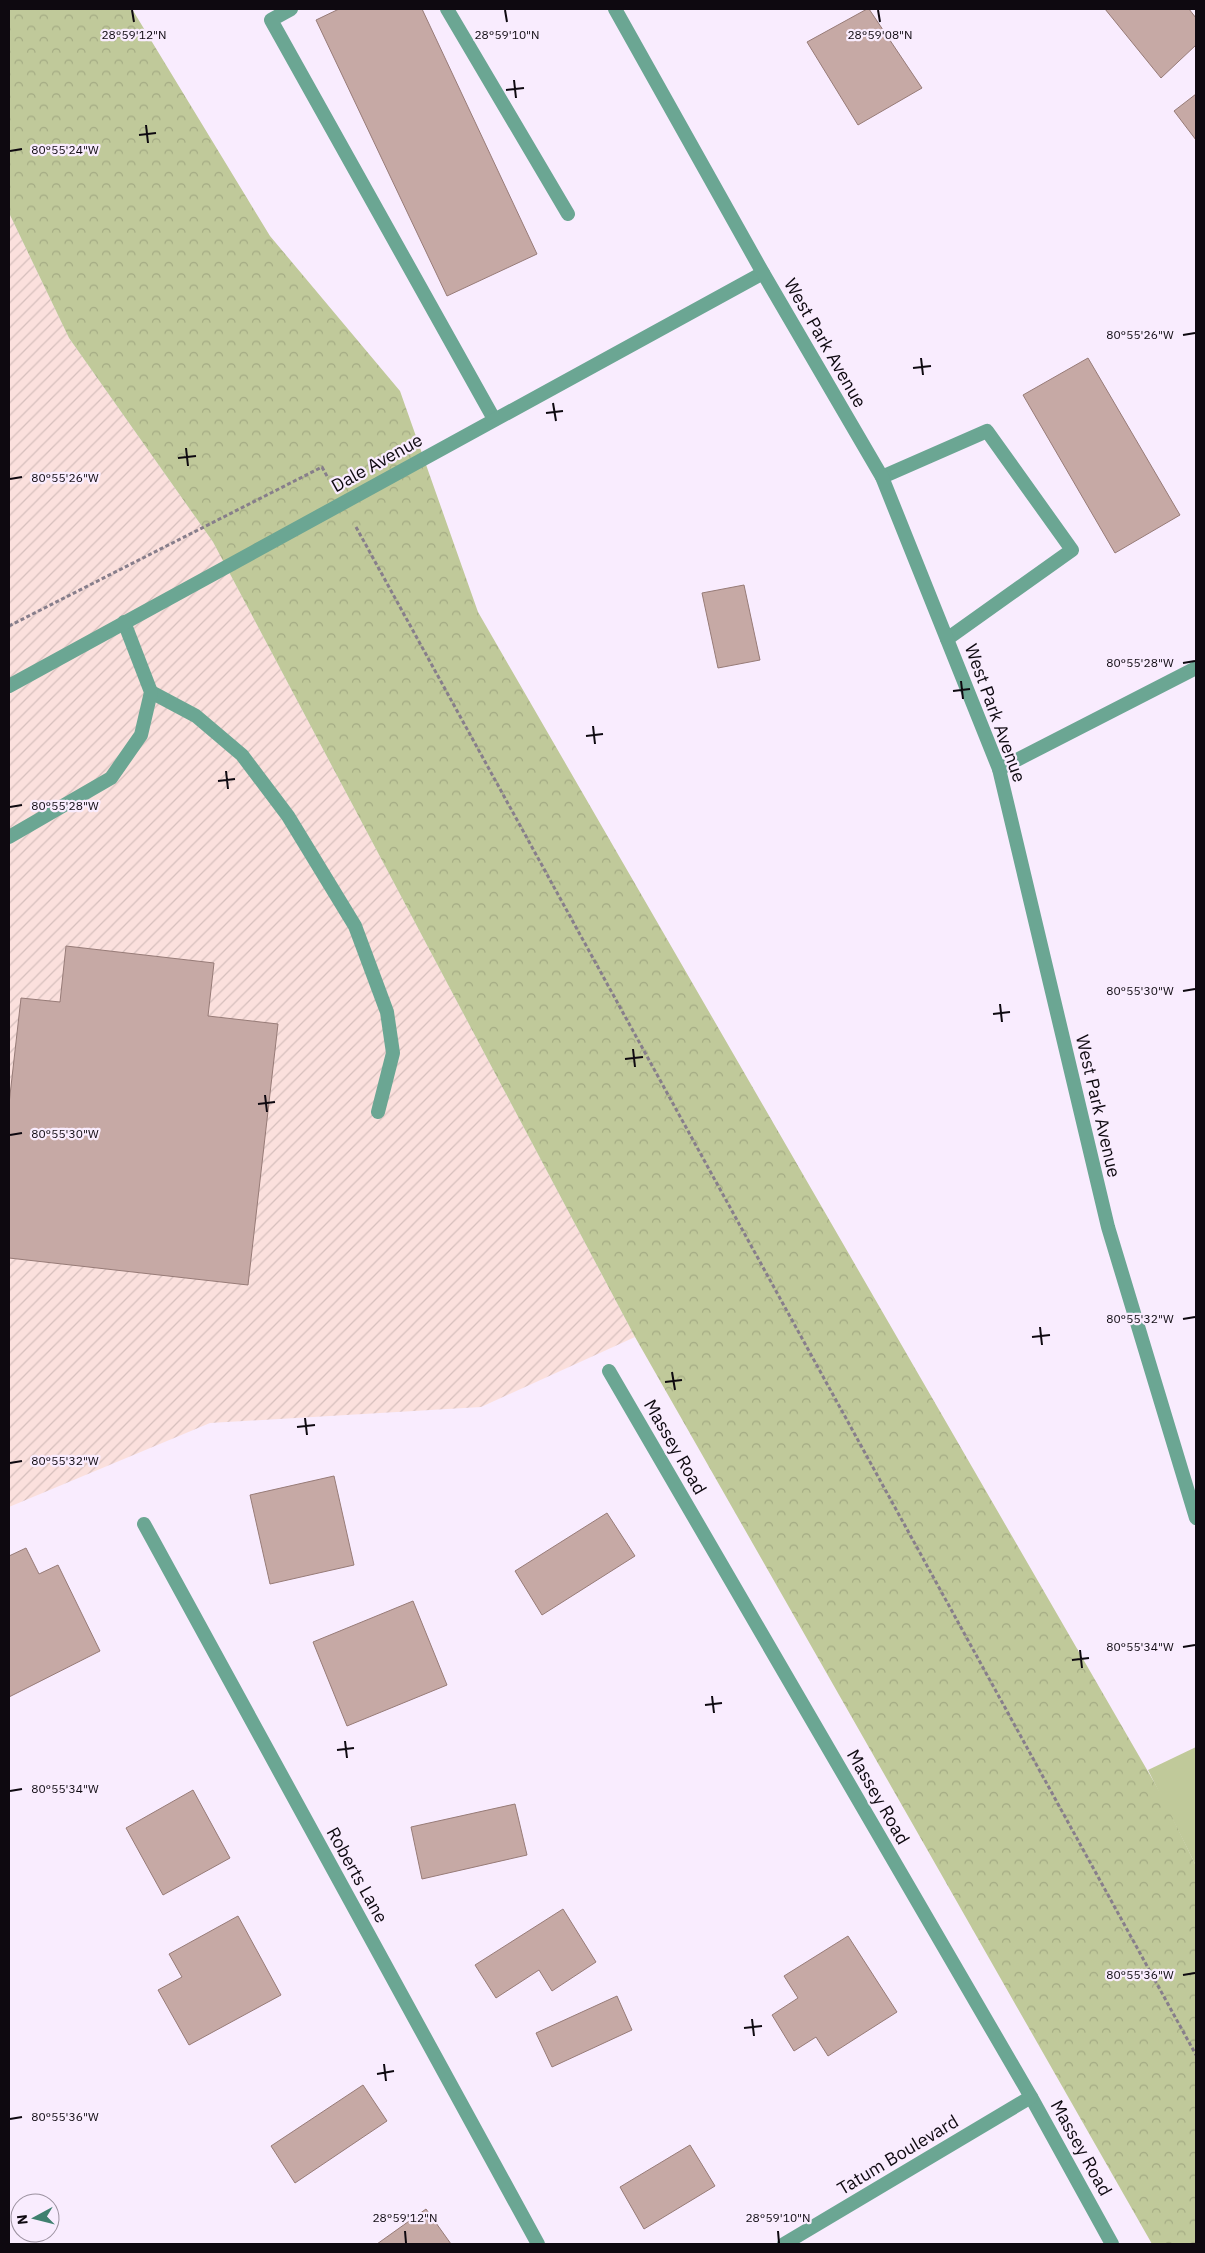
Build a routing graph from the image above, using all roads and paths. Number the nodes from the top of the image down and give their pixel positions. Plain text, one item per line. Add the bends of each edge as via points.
1 (291, 9) edge
2 (447, 9) edge
3 (615, 9) edge
4 (568, 214) dead end
5 (763, 273) junction
6 (494, 419) junction
7 (322, 466) dead end
8 (882, 477) junction
9 (343, 504) junction
10 (124, 622) junction
11 (9, 626) edge
12 (947, 640) junction
13 (1196, 668) edge
14 (9, 686) edge
15 (151, 692) junction
16 (999, 769) junction
17 (9, 837) edge
18 (378, 1112) dead end
19 (608, 1370) dead end
20 (1196, 1518) edge
21 (144, 1524) dead end
22 (1196, 2056) edge
23 (1031, 2097) junction
24 (538, 2244) edge
25 (784, 2244) edge
26 (1112, 2244) edge

1 - 6 street via 272,20
2 - 4 street
3 - 5 street, West Park Avenue
5 - 6 street, Dale Avenue
5 - 8 street, West Park Avenue
6 - 9 street, Dale Avenue
7 - 11 path
8 - 12 street, West Park Avenue
8 - 12 street via 987,431 1072,550
9 - 10 street, Dale Avenue
9 - 22 path
10 - 14 street, Dale Avenue
10 - 15 street
12 - 16 street, West Park Avenue
13 - 16 street
15 - 17 street via 141,736 112,778
15 - 18 street via 196,716 242,755 288,816 355,926 387,1012 393,1053
16 - 20 street, West Park Avenue via 1108,1227
19 - 23 street, Massey Road
21 - 24 street, Roberts Lane
23 - 25 street, Tatum Boulevard
23 - 26 street, Massey Road

